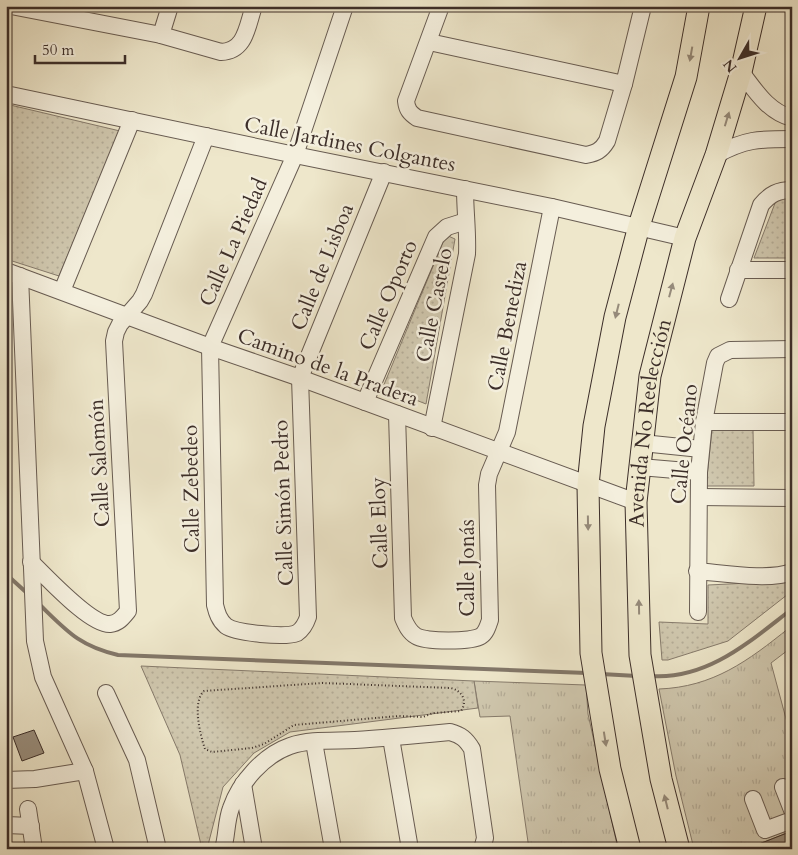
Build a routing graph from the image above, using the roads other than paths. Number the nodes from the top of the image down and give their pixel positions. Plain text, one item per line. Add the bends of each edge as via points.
1 (10, 6) edge
2 (170, 6) edge
3 (254, 6) edge
4 (345, 6) edge
5 (441, 6) edge
6 (700, 6) edge
7 (756, 6) edge
8 (638, 7) edge
9 (81, 13) edge
10 (162, 35) junction
11 (429, 42) junction
12 (741, 72) junction
13 (624, 84) junction
14 (6, 94) edge
15 (792, 118) edge
16 (132, 120) junction
17 (206, 136) junction
18 (792, 139) edge
19 (294, 155) junction
20 (716, 155) junction
21 (384, 172) junction
22 (465, 189) junction
23 (792, 190) edge
24 (552, 207) junction
25 (466, 221) junction
26 (639, 226) junction
27 (685, 238) junction
28 (738, 270) junction
29 (792, 270) edge
30 (13, 274) edge
31 (62, 291) junction
32 (729, 300) dead end
33 (127, 316) junction
34 (210, 347) junction
35 (792, 349) edge
36 (300, 378) junction
37 (365, 402) junction
38 (397, 414) junction
39 (704, 422) junction
40 (792, 422) edge
41 (432, 428) junction
42 (642, 443) junction
43 (701, 449) junction
44 (498, 452) junction
45 (640, 467) junction
46 (699, 472) junction
47 (588, 485) junction
48 (699, 498) junction
49 (792, 498) edge
50 (636, 502) junction
51 (31, 562) junction
52 (697, 571) junction
53 (792, 572) edge
54 (698, 612) dead end
55 (304, 626) joint
56 (408, 629) joint
57 (106, 693) dead end
58 (391, 738) junction
59 (314, 742) junction
60 (85, 771) junction
61 (6, 780) edge
62 (244, 784) junction
63 (783, 786) dead end
64 (753, 799) dead end
65 (28, 809) dead end
66 (792, 810) edge
67 (792, 820) edge
68 (6, 825) edge
69 (31, 826) junction
70 (34, 849) edge
71 (106, 849) edge
72 (158, 849) edge
73 (223, 849) edge
74 (254, 849) edge
75 (333, 849) edge
76 (410, 849) edge
77 (482, 849) edge
78 (630, 849) edge
79 (679, 849) edge

1 - 9 street
2 - 10 street
3 - 10 street via 244,39 230,51 221,52
4 - 19 street, Calle La Piedad
5 - 11 street
6 -> 26 main road via 686,77
7 - 12 main road, Avenida No Reelección
8 - 13 street
9 - 10 street
11 - 13 street
11 - 13 street via 406,101 410,114 586,155 596,153 607,141
12 - 15 street via 773,109
20 -> 12 main road, Avenida No Reelección
14 - 16 street, Calle Jardines Colgantes
16 - 17 street, Calle Jardines Colgantes
16 - 31 street
17 - 19 street, Calle Jardines Colgantes
17 - 33 street, Calle Salomón via 144,294
18 - 20 street via 759,139
19 - 21 street, Calle Jardines Colgantes
19 - 34 street, Calle La Piedad
20 - 27 main road, Avenida No Reelección
21 - 22 street, Calle Jardines Colgantes
21 - 36 street, Calle de Lisboa
22 - 24 street, Calle Jardines Colgantes
22 - 25 street, Calle Castelo
23 - 28 street via 780,190 767,197 761,205
24 - 26 street, Calle Jardines Colgantes
24 - 44 street, Calle Benediza via 509,424
25 - 37 street, Calle Oporto via 446,227 436,236
25 - 41 street, Calle Castelo via 467,254
26 - 27 street, Calle Jardines Colgantes
26 -> 47 main road via 615,317 594,426
42 -> 27 main road, Avenida No Reelección via 650,376
28 - 29 street
28 - 32 street
30 - 31 street, Camino de la Pradera
30 - 51 street
31 - 33 street, Camino de la Pradera
33 - 34 street, Camino de la Pradera
33 - 51 street, Calle Salomón via 114,341 128,611 120,621 110,624 99,622
34 - 36 street, Camino de la Pradera
34 - 55 street, Calle Zebedeo via 215,605 219,617 238,631 287,636
35 - 39 street, Calle Océano via 730,350 718,356
36 - 37 street, Camino de la Pradera
36 - 55 street, Calle Simón Pedro via 308,617
37 - 38 street, Camino de la Pradera
38 - 41 street, Camino de la Pradera
38 - 56 street, Calle Eloy via 402,618
39 - 40 street
39 - 43 street, Calle Océano
41 - 44 street, Camino de la Pradera
42 - 43 street
42 - 45 main road, Avenida No Reelección
43 - 46 street, Calle Océano
44 - 47 street, Camino de la Pradera
44 - 56 street, Calle Jonás via 488,474 487,485 490,620 487,629 482,636 472,640 426,639 416,637
45 - 46 street
45 - 50 main road, Avenida No Reelección
46 - 48 street, Calle Océano
47 - 50 street, Camino de la Pradera
47 -> 78 main road via 591,653 610,769
48 - 49 street
48 - 52 street, Calle Océano
79 -> 50 main road, Avenida No Reelección via 661,779 640,655
51 - 60 street via 35,641 43,677
52 - 53 street via 771,576
52 - 54 street, Calle Océano
57 - 72 street via 137,760
58 - 59 street
58 - 76 street
58 - 77 street via 450,732 466,740 472,749 484,838
59 - 62 street via 290,745 254,770
59 - 75 street
60 - 61 street
60 - 71 street
62 - 73 street via 231,808
62 - 74 street
63 - 66 street
64 - 67 street via 765,830
65 - 69 street
68 - 69 street
69 - 70 street

